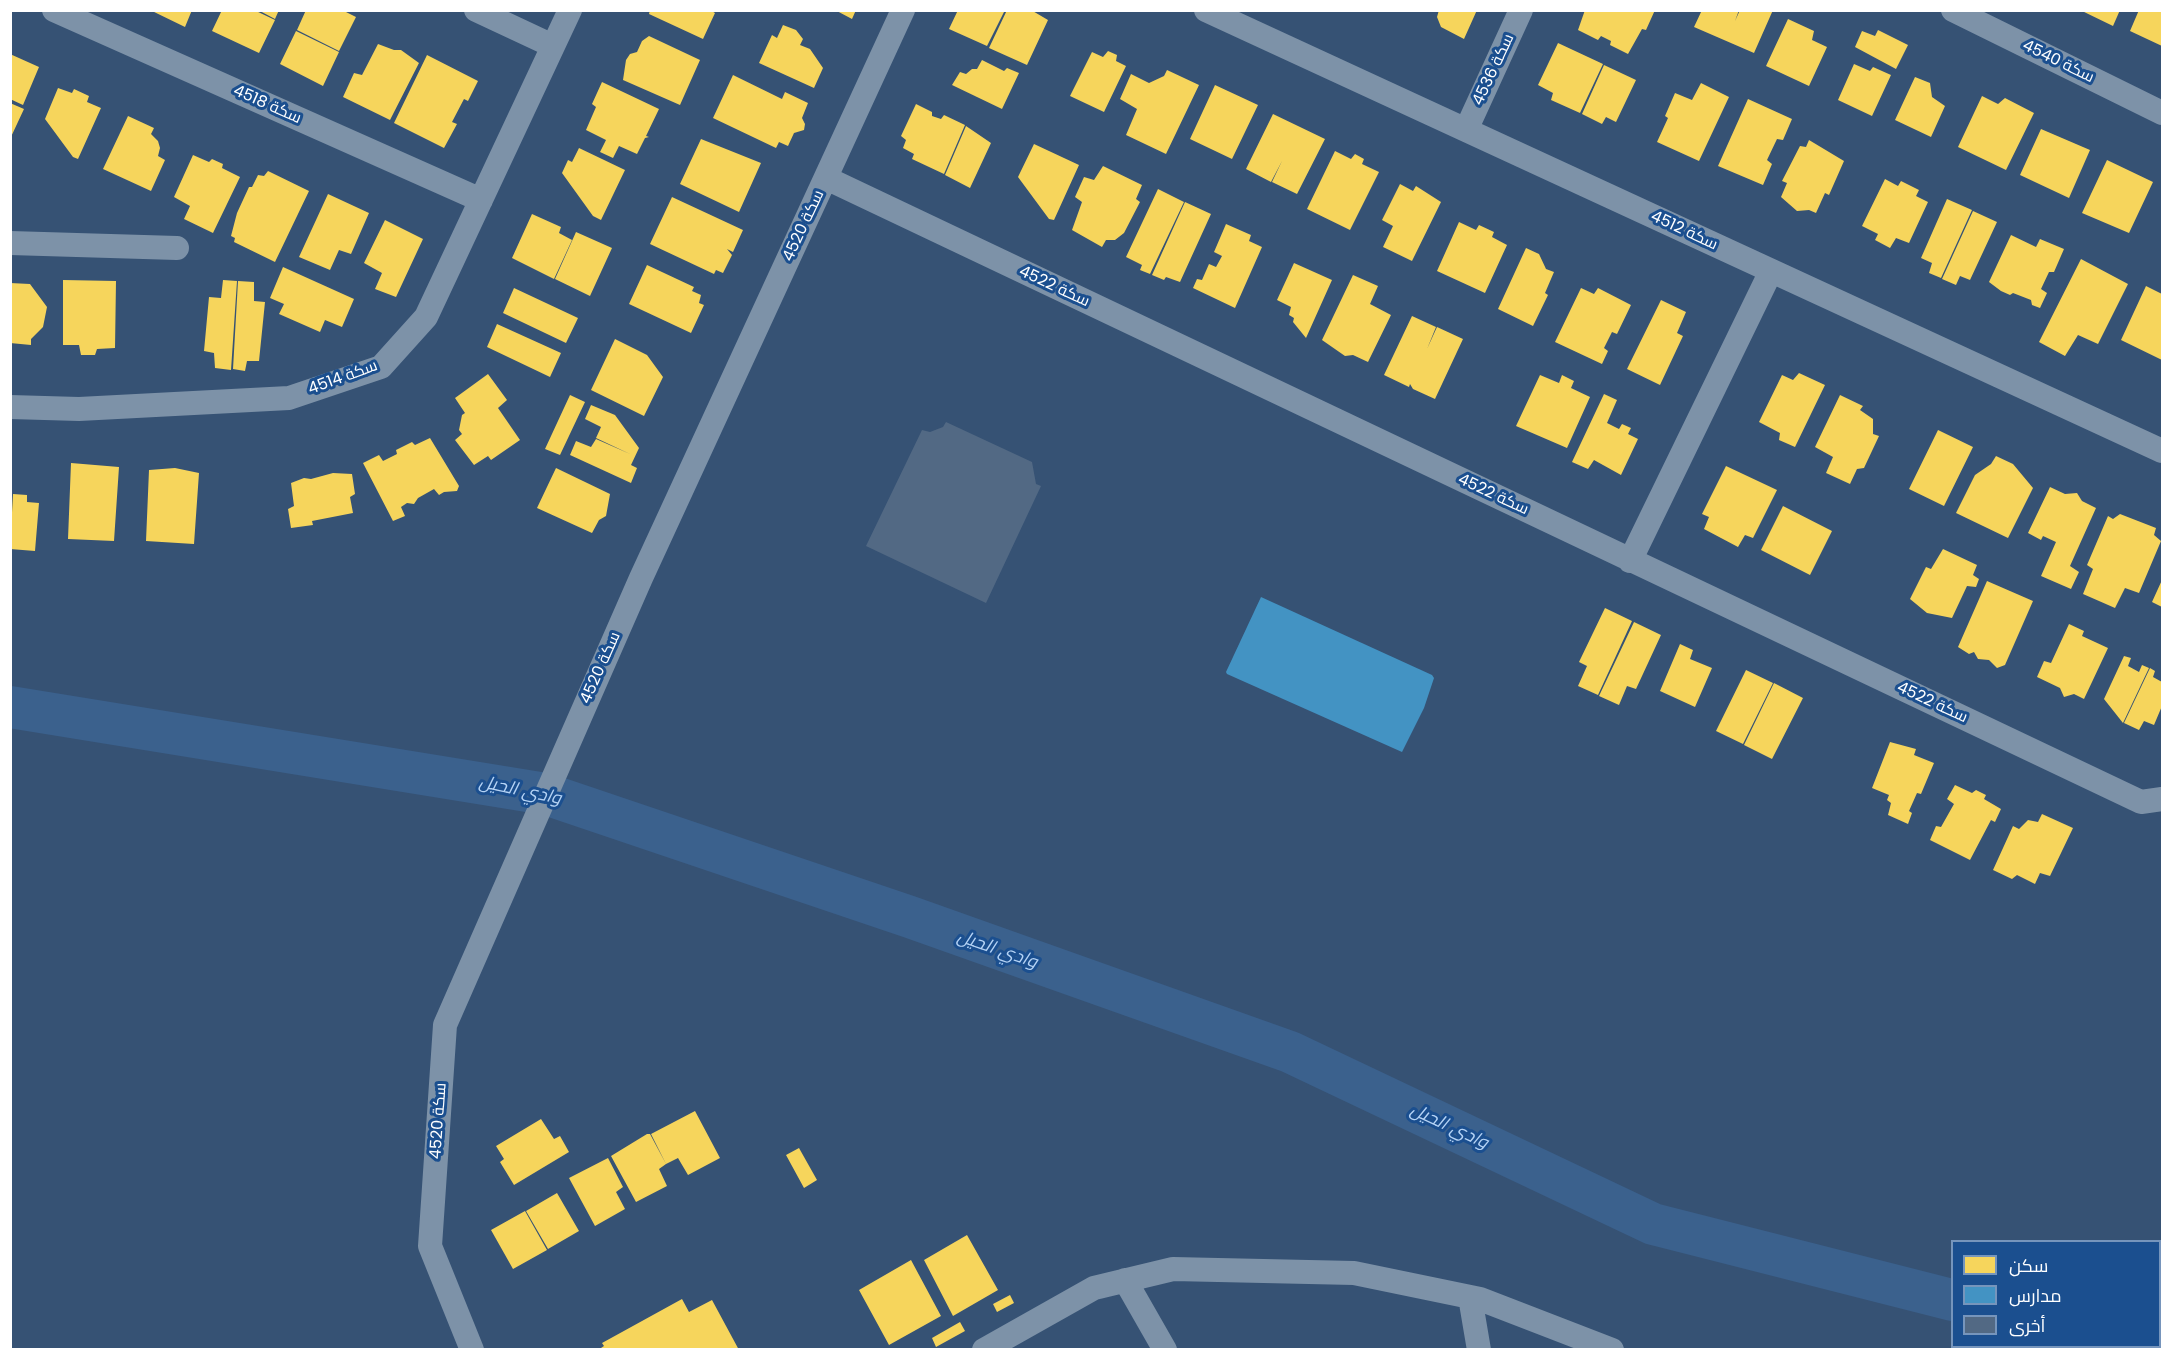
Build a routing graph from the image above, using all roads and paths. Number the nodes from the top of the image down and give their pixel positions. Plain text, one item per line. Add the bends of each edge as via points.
1 (54, 10) edge
2 (476, 10) edge
3 (570, 10) edge
4 (903, 10) edge
5 (1206, 10) edge
6 (1521, 10) edge
7 (1953, 10) edge
8 (553, 46) junction
9 (2163, 113) edge
10 (1466, 130) junction
11 (826, 178) junction
12 (481, 200) junction
13 (10, 243) edge
14 (177, 248) dead end
15 (1771, 271) junction
16 (10, 407) edge
17 (2163, 451) edge
18 (1630, 561) junction
19 (2163, 799) edge
20 (1125, 1280) junction
21 (1470, 1297) junction
22 (471, 1350) edge
23 (984, 1350) edge
24 (1165, 1350) edge
25 (1479, 1350) edge
26 (1612, 1350) edge

1 - 12 street, سكة 4518
2 - 8 street
3 - 8 street, سكة 4514
4 - 11 street, سكة 4520
5 - 10 street, سكة 4512
6 - 10 street, سكة 4536
7 - 9 street, سكة 4540
8 - 12 street, سكة 4514
10 - 15 street, سكة 4512
11 - 18 street, سكة 4522
11 - 22 street, سكة 4520 via 641,578 445,1025 430,1246
12 - 16 street, سكة 4514 via 426,316 381,367 289,398 79,409
13 - 14 street
15 - 17 street, سكة 4512
15 - 18 street
18 - 19 street, سكة 4522 via 2141,802
20 - 21 street via 1173,1269 1354,1273
20 - 23 street via 1094,1288
20 - 24 street
21 - 25 street
21 - 26 street

